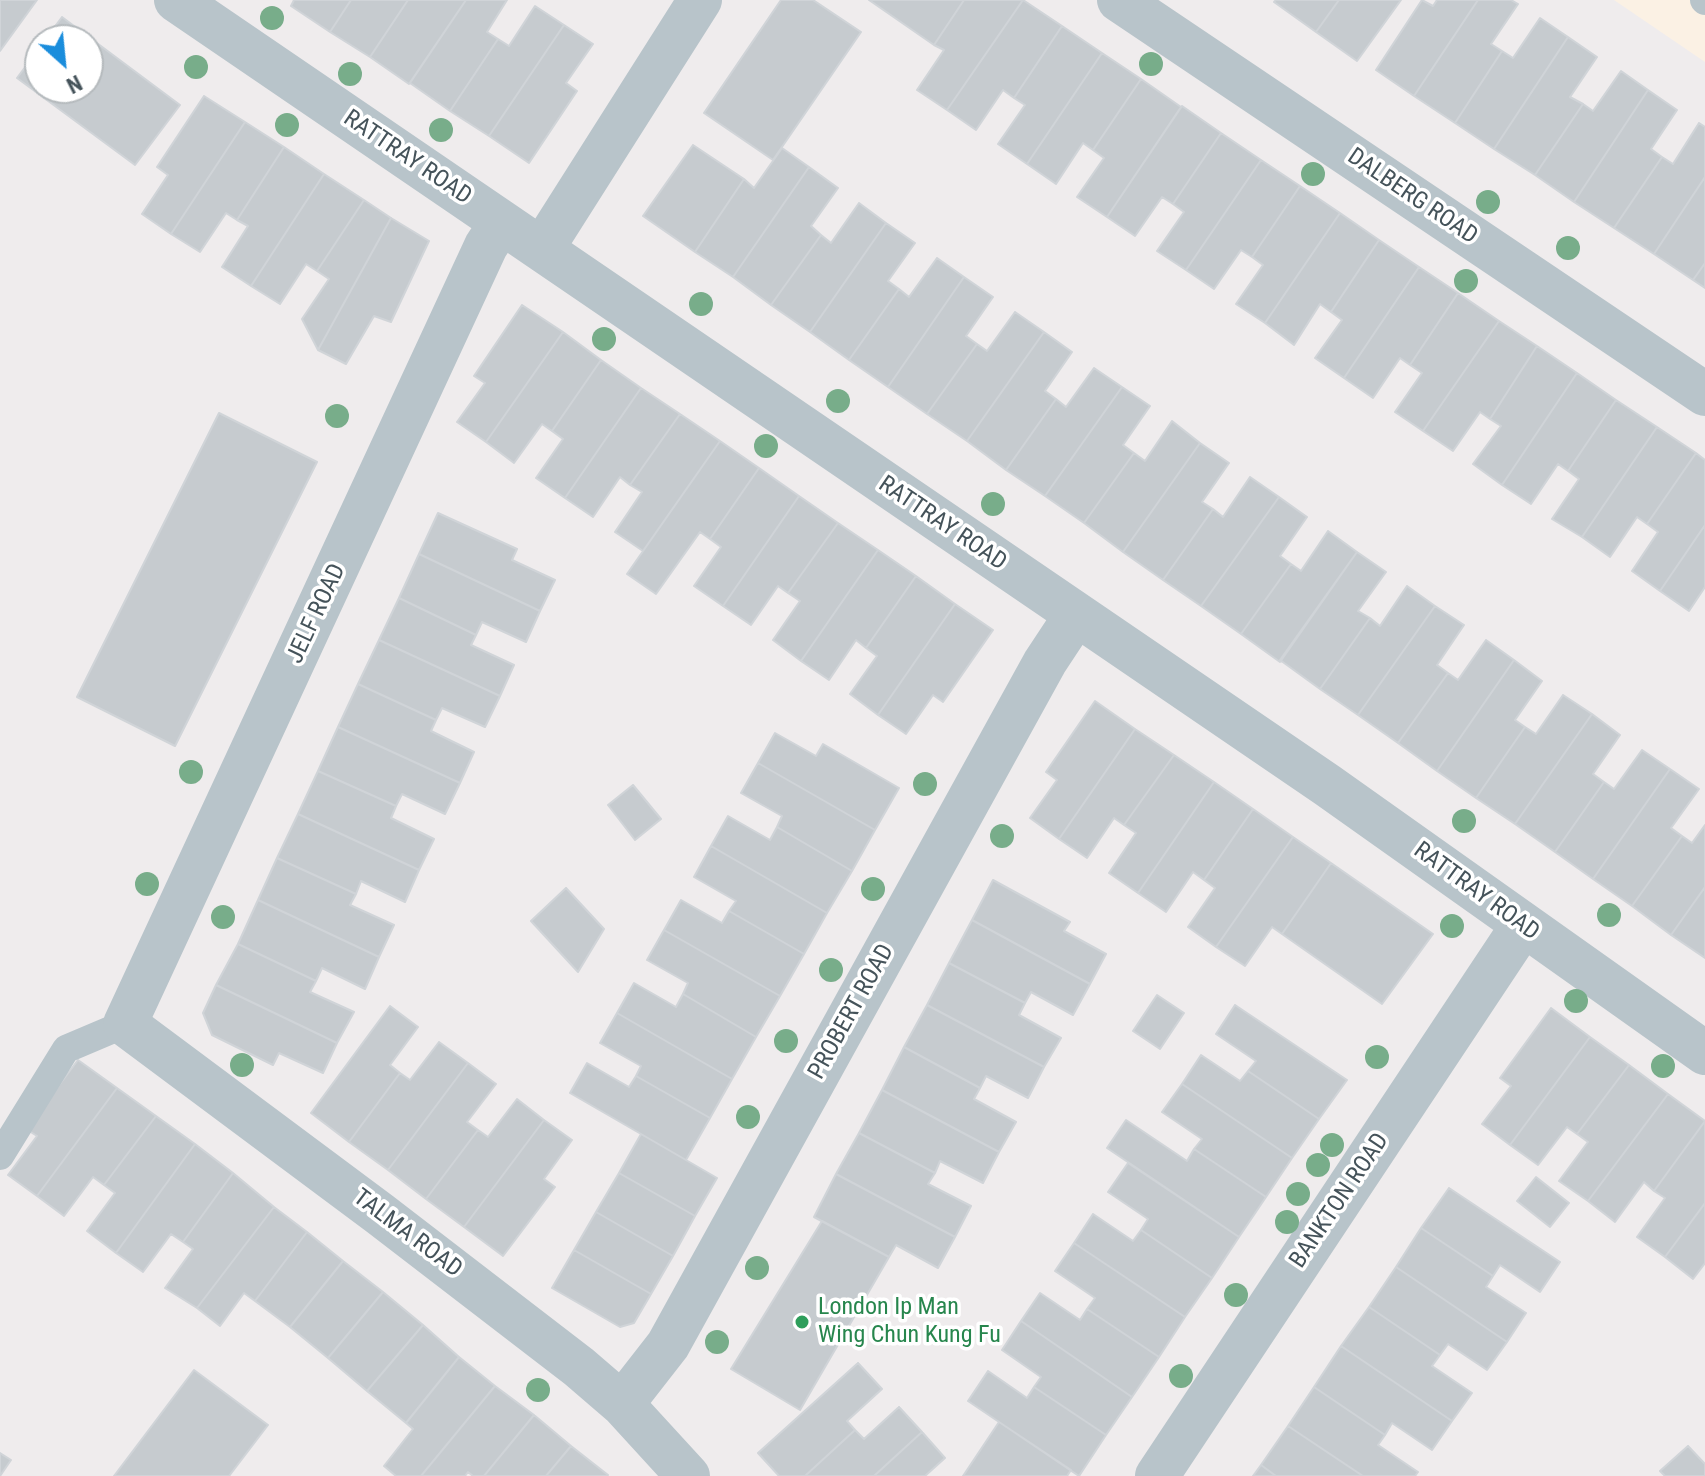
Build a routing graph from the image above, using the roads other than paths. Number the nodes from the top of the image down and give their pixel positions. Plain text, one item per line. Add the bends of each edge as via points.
1 (176, 0) edge
2 (700, 0) edge
3 (1119, 0) edge
4 (501, 223) junction
5 (542, 249) junction
6 (1705, 394) edge
7 (1076, 615) junction
8 (1523, 925) junction
9 (129, 1014) junction
10 (1705, 1053) edge
11 (0, 1156) edge
12 (622, 1404) junction
13 (688, 1476) edge
14 (1157, 1476) edge

1 - 4 street, RATTRAY ROAD
2 - 5 street
3 - 6 street, DALBERG ROAD
4 - 5 street, RATTRAY ROAD
4 - 9 street, JELF ROAD
5 - 7 street, RATTRAY ROAD
7 - 8 street, RATTRAY ROAD
7 - 12 street, PROBERT ROAD via 1045,662 668,1345
8 - 10 street, RATTRAY ROAD
8 - 14 street, BANKTON ROAD
9 - 11 lane via 66,1049
9 - 12 street, TALMA ROAD
12 - 13 street, TALMA ROAD

